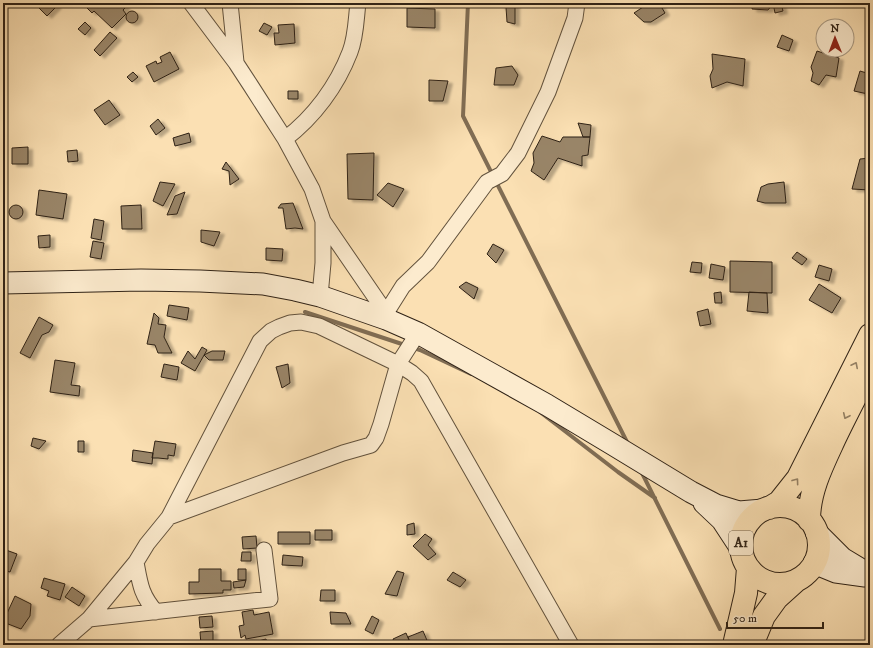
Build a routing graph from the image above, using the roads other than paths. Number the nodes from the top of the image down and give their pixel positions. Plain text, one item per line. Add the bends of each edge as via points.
1 (191, 3) edge
2 (230, 3) edge
3 (358, 3) edge
4 (577, 3) edge
5 (236, 63) junction
6 (285, 139) junction
7 (322, 221) junction
8 (3, 284) edge
9 (320, 296) junction
10 (386, 316) junction
11 (418, 333) junction
12 (870, 335) edge
13 (398, 364) junction
14 (870, 369) edge
15 (691, 492) junction
16 (766, 509) junction
17 (170, 517) junction
18 (813, 526) junction
19 (264, 550) dead end
20 (744, 558) junction
21 (136, 562) junction
22 (814, 563) junction
23 (870, 576) edge
24 (797, 580) junction
25 (156, 612) junction
26 (89, 619) junction
27 (59, 645) edge
28 (571, 645) edge
29 (734, 645) edge
30 (752, 645) edge

1 - 5 street
2 - 5 street
3 - 6 street via 350,51 336,81 318,109
4 - 10 street via 575,18 548,92 518,152 502,174 487,182 428,262 403,286
5 - 6 street
6 - 7 street via 312,189
7 - 9 street via 323,263
7 - 10 street
8 - 9 street via 200,281 263,284
9 - 10 street
10 - 11 street
11 - 13 street
11 - 15 street via 547,405
16 -> 12 highway, A1 via 779,502 798,478
13 - 17 street via 381,424 372,445 343,453
13 - 17 street via 319,326 301,322 290,323 271,331 260,341
13 - 28 street via 421,381
14 -> 18 highway via 814,487 809,511
15 - 16 street via 716,505 739,512
15 - 20 street via 722,520
16 - 18 highway via 780,506 791,508 801,513
16 - 20 highway, A1 via 754,516 746,526 742,537
17 - 21 street via 147,544
18 - 22 highway via 818,548
18 - 23 street via 842,558
19 - 25 street via 270,600
20 - 24 highway, A1 via 762,580 779,584
20 - 29 highway, A1 via 746,593
21 - 25 street via 146,601
21 - 26 street
22 - 23 street via 836,572
22 - 24 highway via 807,573
24 - 30 highway via 777,598 764,616
25 - 26 street
26 - 27 street

